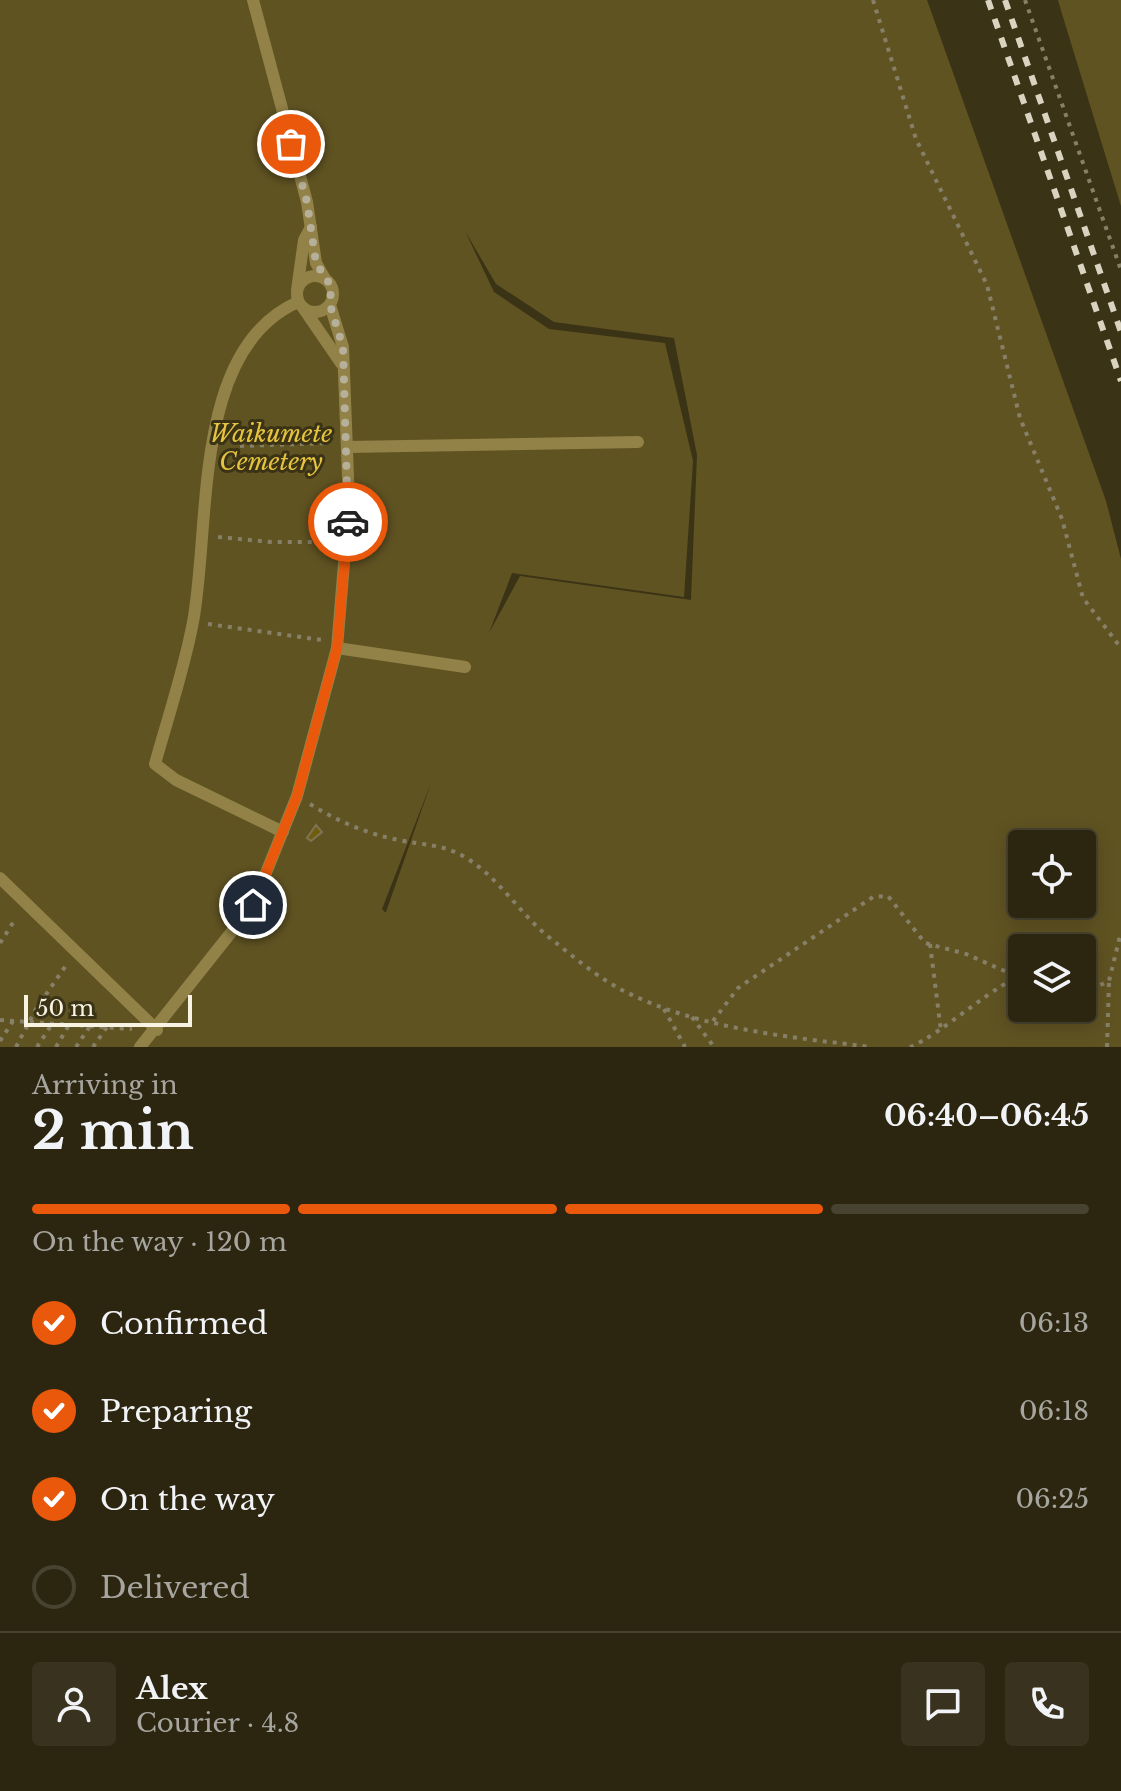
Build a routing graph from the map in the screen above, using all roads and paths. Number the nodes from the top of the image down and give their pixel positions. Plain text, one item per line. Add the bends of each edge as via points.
1 (253, 0) edge
2 (873, 0) edge
3 (1025, 0) edge
4 (311, 227) junction
5 (1121, 270) edge
6 (325, 279) junction
7 (300, 301) junction
8 (330, 305) junction
9 (343, 366) junction
10 (638, 442) dead end
11 (344, 445) junction
12 (240, 446) dead end
13 (208, 535) dead end
14 (339, 541) dead end
15 (198, 623) dead end
16 (332, 645) junction
17 (1121, 648) edge
18 (465, 667) dead end
19 (297, 796) junction
20 (283, 832) junction
21 (0, 878) edge
22 (20, 911) dead end
23 (1121, 932) edge
24 (0, 943) edge
25 (930, 944) junction
26 (70, 960) dead end
27 (1008, 971) edge
28 (1008, 981) edge
29 (1109, 981) junction
30 (1096, 987) edge
31 (664, 1009) junction
32 (691, 1016) junction
33 (0, 1020) edge
34 (13, 1021) junction
35 (713, 1021) junction
36 (30, 1022) junction
37 (52, 1024) junction
38 (70, 1025) junction
39 (90, 1026) junction
40 (107, 1027) junction
41 (152, 1030) junction
42 (941, 1031) junction
43 (0, 1041) edge
44 (16, 1047) edge
45 (37, 1047) edge
46 (56, 1047) edge
47 (76, 1047) edge
48 (93, 1047) edge
49 (140, 1047) edge
50 (685, 1047) edge
51 (714, 1047) edge
52 (871, 1047) edge
53 (910, 1047) edge
54 (1107, 1047) edge

1 - 4 lane
2 - 17 path via 916,139 987,285 1020,418 1062,519 1083,598
3 - 5 path
4 - 6 lane via 316,263
4 - 7 lane via 304,240
6 - 7 lane via 307,278
6 - 8 lane via 331,286
7 - 8 lane via 313,313
7 - 9 lane
7 - 20 lane via 275,312 255,331 221,410 207,456 193,622 155,764 176,780
8 - 9 lane via 339,328
9 - 11 lane
10 - 11 lane
11 - 12 path
11 - 16 lane via 349,503
13 - 14 path via 271,542
15 - 16 path
16 - 18 lane
16 - 19 lane
19 - 20 lane
19 - 31 path via 369,832 460,854 504,888 527,920 554,942 622,990
20 - 41 lane via 253,905
21 - 41 lane
22 - 24 path
23 - 29 path
25 - 27 path
25 - 35 path via 888,896 873,897 738,988
25 - 42 path
26 - 36 path
28 - 42 path
29 - 30 path
29 - 54 path
31 - 32 path
31 - 50 path
32 - 35 path
32 - 51 path
33 - 34 path
34 - 36 path
34 - 43 path
35 - 52 path
36 - 37 path
36 - 44 path
37 - 38 path
37 - 45 path
38 - 39 path
38 - 46 path
39 - 40 path
39 - 47 path
40 - 41 path
40 - 48 path
41 - 49 lane
42 - 53 path

